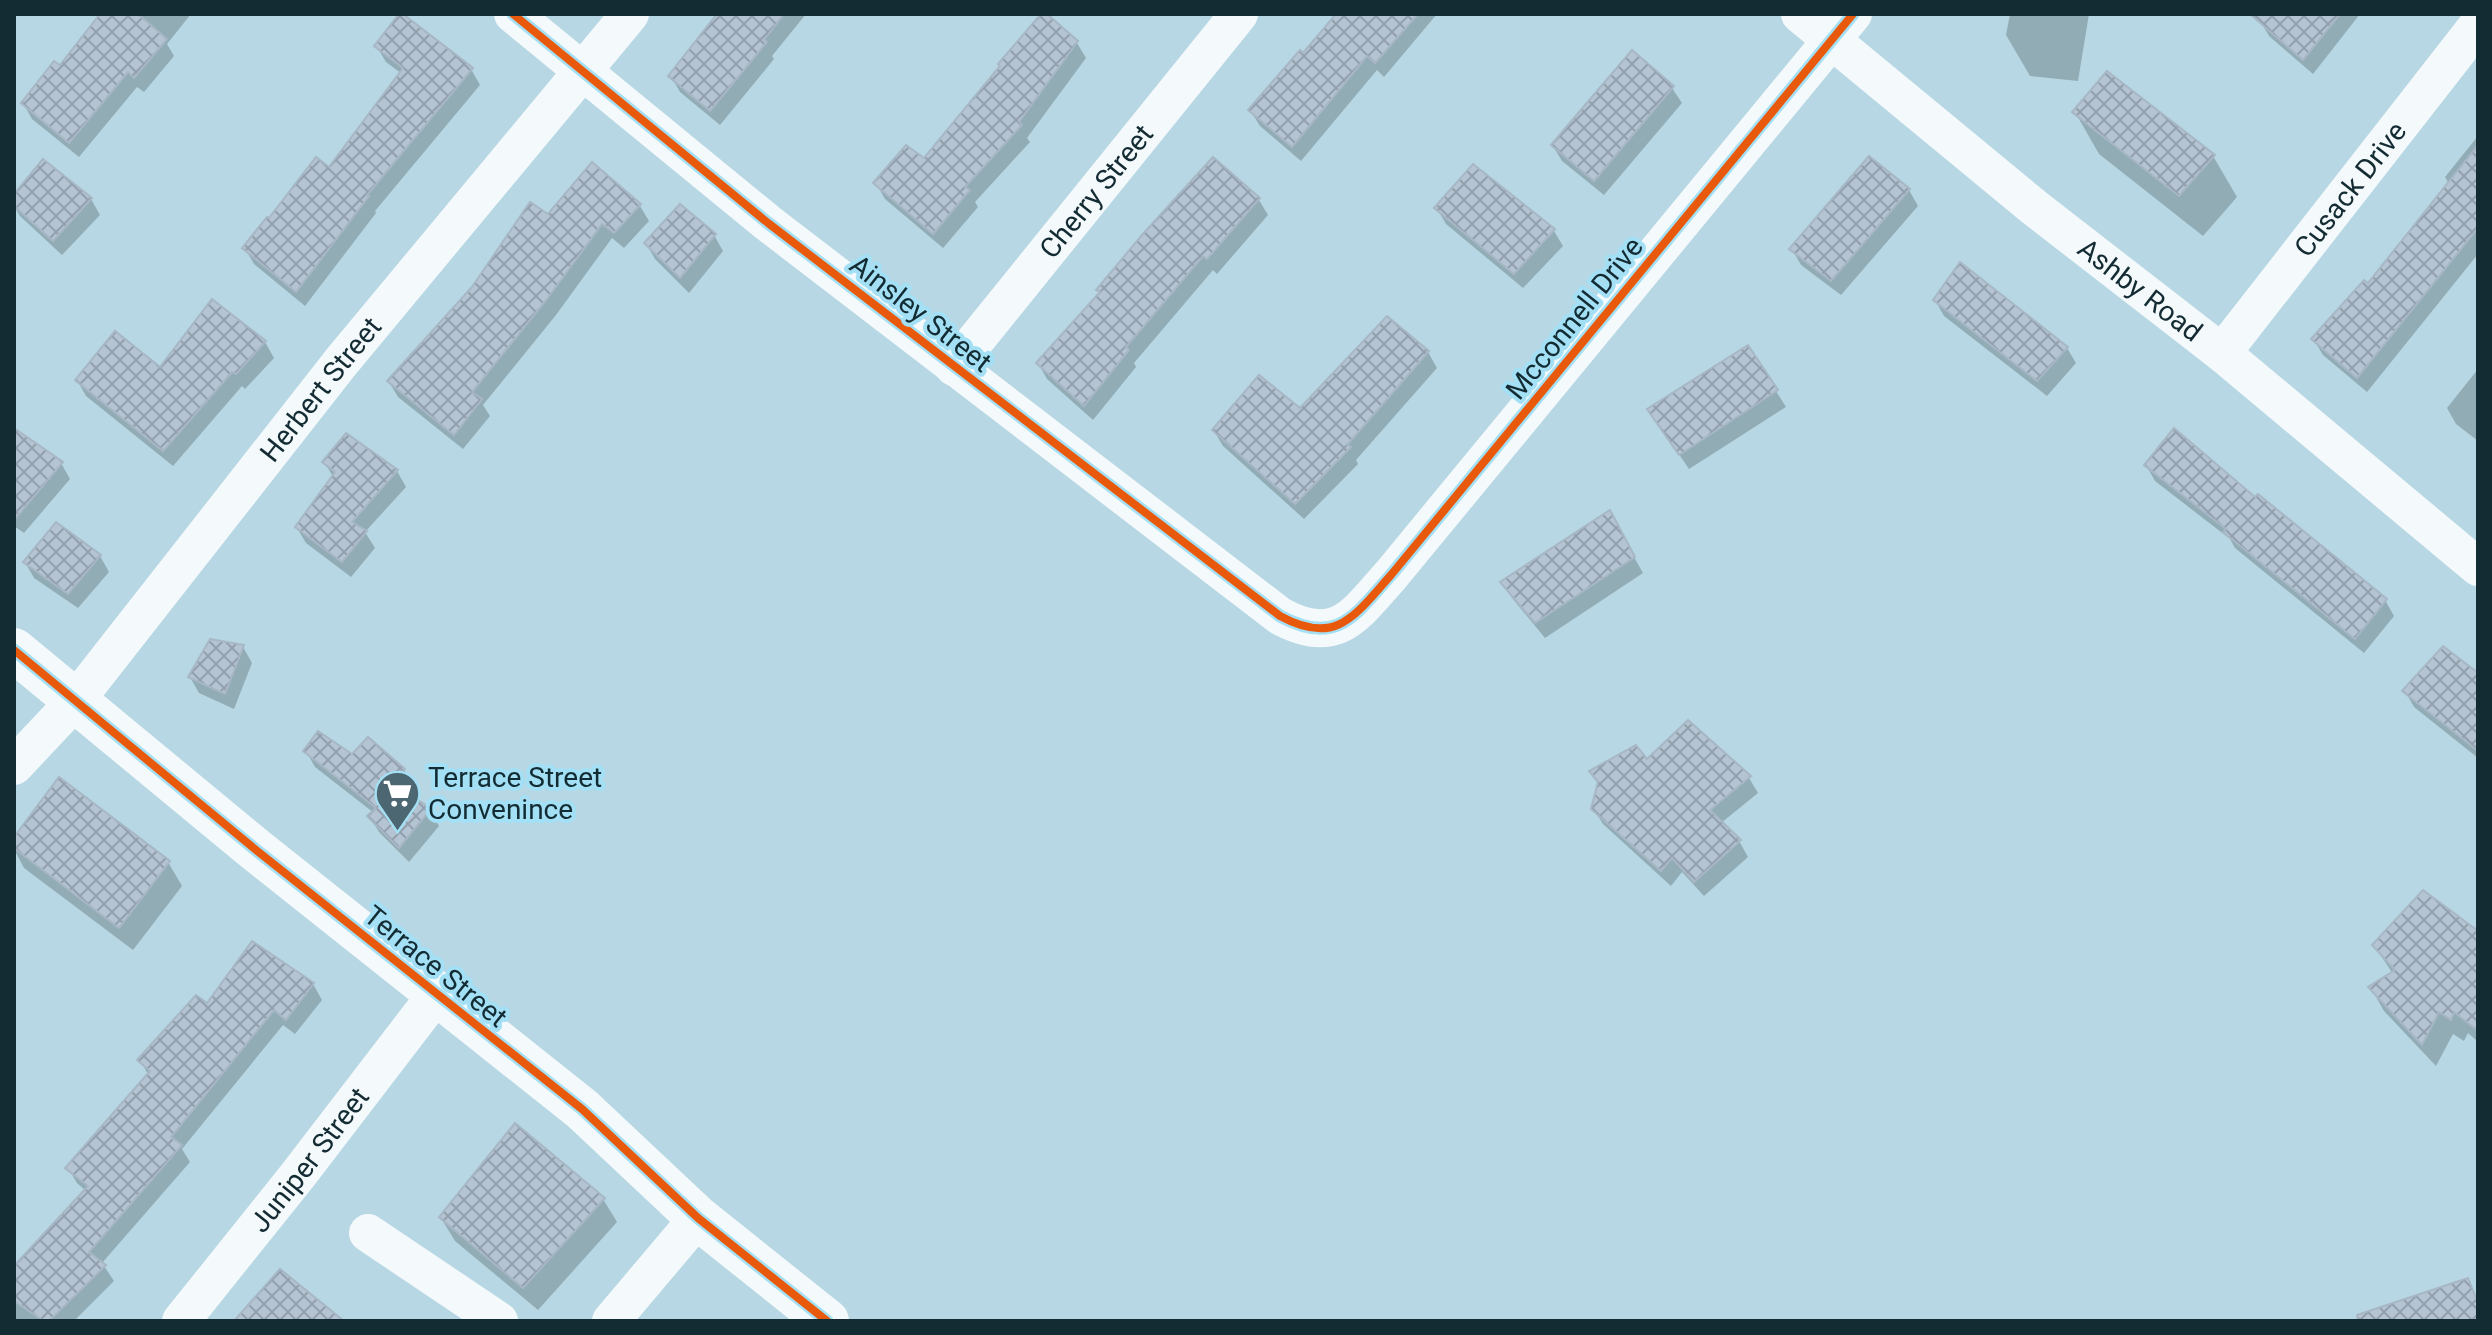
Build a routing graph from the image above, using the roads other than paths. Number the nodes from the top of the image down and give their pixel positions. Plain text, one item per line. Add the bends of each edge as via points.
1 (513, 14) edge
2 (630, 14) edge
3 (1239, 14) edge
4 (1800, 14) edge
5 (2478, 25) edge
6 (1842, 27) edge
7 (582, 72) junction
8 (2222, 353) junction
9 (954, 367) junction
10 (2478, 567) edge
11 (1315, 626) joint
12 (14, 650) edge
13 (76, 700) junction
14 (14, 766) edge
15 (436, 995) junction
16 (698, 1218) junction
17 (368, 1233) dead end
18 (181, 1321) edge
19 (499, 1321) edge
20 (611, 1321) edge
21 (827, 1321) edge

1 - 7 street, Ainsley Street
2 - 7 street, Herbert Street
3 - 9 street, Cherry Street
4 - 6 street, Ashby Road
5 - 8 street, Cusack Drive
6 - 8 street, Ashby Road via 2035,208
6 - 11 street, Mcconnell Drive via 1381,587 1350,620 1334,628
7 - 9 street, Ainsley Street
7 - 13 street, Herbert Street via 341,362
8 - 10 street, Ashby Road
9 - 11 street, Ainsley Street via 1280,616
12 - 13 street, Terrace Street
13 - 14 street, Herbert Street
13 - 15 street, Terrace Street
15 - 16 street, Terrace Street via 582,1109
15 - 18 street, Juniper Street
16 - 20 street
16 - 21 street, Terrace Street
17 - 19 street

